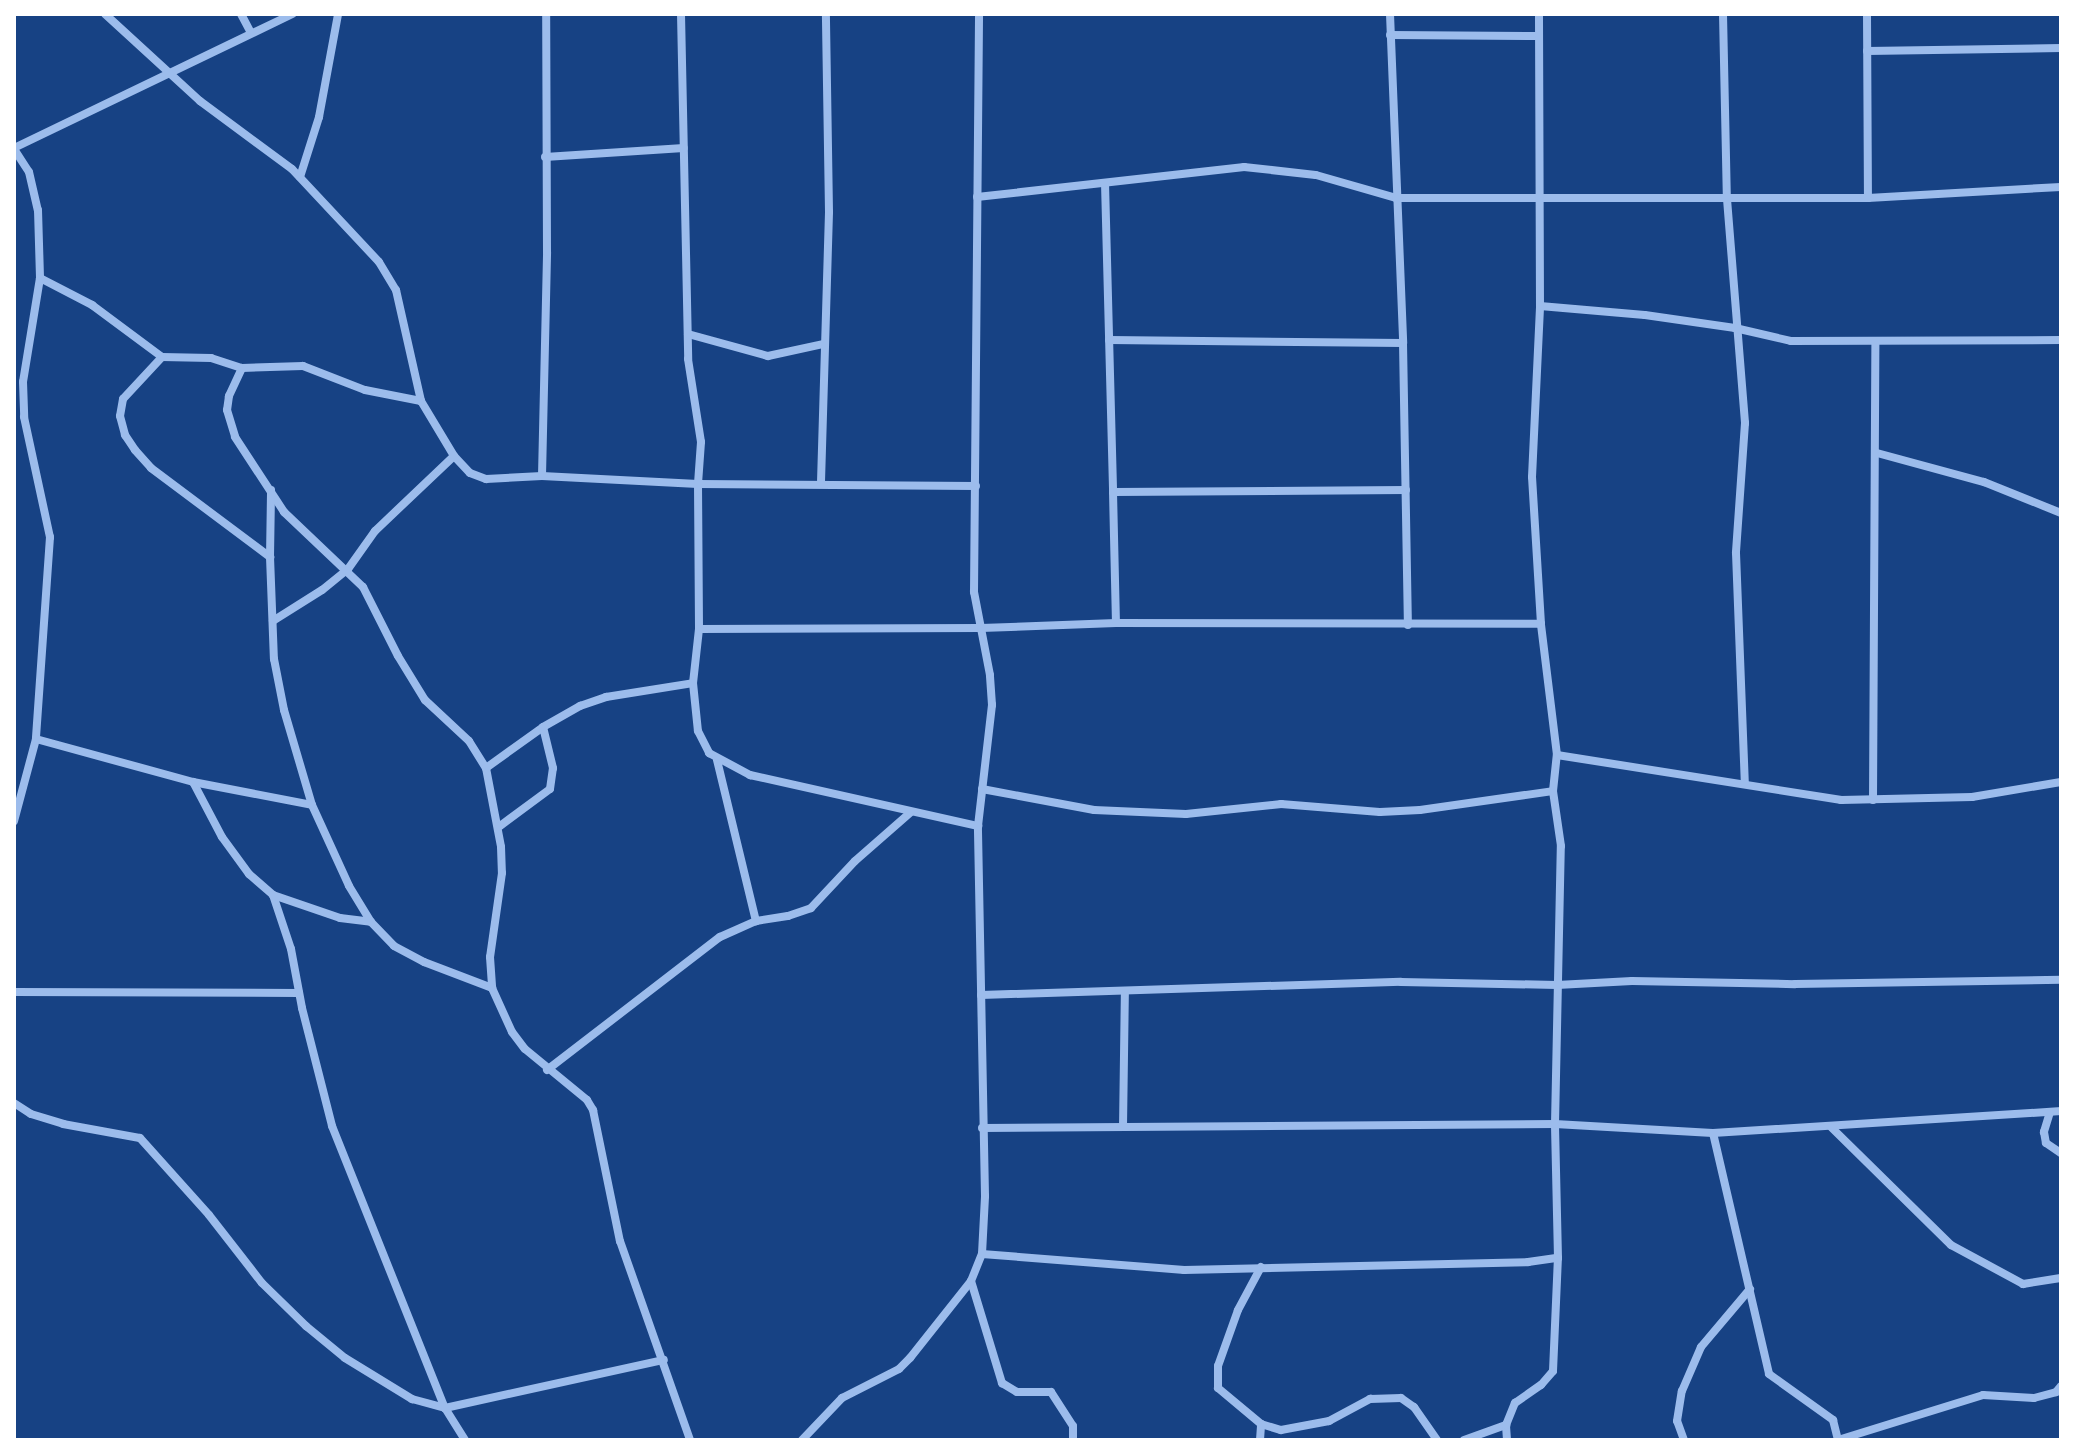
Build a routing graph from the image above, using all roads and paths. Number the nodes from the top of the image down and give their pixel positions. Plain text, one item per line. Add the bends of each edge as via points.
1 (105, 14) edge
2 (241, 14) edge
3 (292, 14) edge
4 (338, 14) edge
5 (546, 14) edge
6 (681, 14) edge
7 (826, 14) edge
8 (979, 14) edge
9 (1390, 14) edge
10 (1539, 14) edge
11 (1723, 14) edge
12 (1867, 14) edge
13 (251, 33) junction
14 (1390, 35) junction
15 (1539, 36) junction
16 (2061, 48) edge
17 (1867, 51) junction
18 (166, 73) junction
19 (14, 148) edge
20 (684, 148) junction
21 (545, 157) junction
22 (300, 177) junction
23 (1105, 183) junction
24 (2061, 187) edge
25 (977, 197) junction
26 (1538, 197) junction
27 (1396, 198) junction
28 (1868, 198) junction
29 (1727, 199) junction
30 (40, 278) junction
31 (1540, 306) junction
32 (1735, 328) junction
33 (688, 334) junction
34 (1109, 340) junction
35 (2061, 340) edge
36 (1875, 342) junction
37 (1403, 343) junction
38 (823, 344) junction
39 (162, 357) junction
40 (242, 368) junction
41 (421, 401) junction
42 (1877, 453) junction
43 (454, 456) junction
44 (542, 476) junction
45 (821, 482) junction
46 (698, 484) junction
47 (976, 486) junction
48 (271, 489) junction
49 (1406, 490) junction
50 (1113, 492) junction
51 (2061, 513) edge
52 (270, 557) junction
53 (348, 569) junction
54 (273, 621) junction
55 (1116, 623) junction
56 (1541, 624) junction
57 (1408, 625) junction
58 (981, 628) junction
59 (699, 629) junction
60 (693, 683) junction
61 (543, 727) junction
62 (36, 739) junction
63 (1557, 755) junction
64 (717, 760) junction
65 (486, 768) junction
66 (193, 782) junction
67 (2061, 782) edge
68 (1745, 783) junction
69 (982, 789) junction
70 (1553, 791) junction
71 (1873, 800) junction
72 (312, 805) junction
73 (911, 812) junction
74 (14, 821) edge
75 (500, 826) junction
76 (978, 826) junction
77 (273, 895) junction
78 (756, 921) junction
79 (371, 922) junction
80 (2061, 980) edge
81 (1557, 985) junction
82 (492, 988) junction
83 (1125, 991) junction
84 (14, 992) edge
85 (299, 993) junction
86 (981, 995) junction
87 (547, 1070) junction
88 (14, 1103) edge
89 (2061, 1111) edge
90 (2050, 1112) junction
91 (1555, 1124) junction
92 (1123, 1127) junction
93 (982, 1128) junction
94 (1832, 1128) junction
95 (1713, 1133) junction
96 (2061, 1153) edge
97 (982, 1254) junction
98 (1558, 1258) junction
99 (1261, 1267) junction
100 (2061, 1278) edge
101 (971, 1281) junction
102 (1750, 1289) junction
103 (664, 1360) junction
104 (2061, 1386) edge
105 (445, 1408) junction
106 (1261, 1424) junction
107 (1506, 1425) junction
108 (465, 1440) edge
109 (690, 1440) edge
110 (802, 1440) edge
111 (1073, 1440) edge
112 (1260, 1440) edge
113 (1437, 1440) edge
114 (1464, 1440) edge
115 (1507, 1440) edge
116 (1684, 1440) edge
117 (1838, 1440) edge

1 - 18 street
2 - 13 street
3 - 13 street
4 - 22 street via 319,117
5 - 21 street
6 - 20 street
7 - 38 street via 829,212
8 - 25 street
9 - 14 street
10 - 15 street
11 - 29 street
12 - 17 street
13 - 18 street
14 - 15 street
14 - 27 street
15 - 26 street
16 - 17 street
17 - 28 street
18 - 19 street
18 - 22 street
19 - 30 street via 29,172 38,210
20 - 21 street
20 - 33 street
21 - 44 street
22 - 41 street via 389,276
23 - 25 street
23 - 27 street via 1270,167
23 - 34 street
24 - 28 street
25 - 47 street
26 - 27 street
26 - 29 street
26 - 31 street
27 - 37 street
28 - 29 street
29 - 32 street
30 - 39 street via 92,305
30 - 62 street via 23,382 24,417 50,537
31 - 32 street
31 - 56 street via 1532,477
32 - 36 street via 1791,341
32 - 68 street via 1745,423 1736,553
33 - 38 street via 768,356
33 - 46 street via 689,381 701,442
34 - 37 street
34 - 50 street
35 - 36 street
36 - 42 street
37 - 49 street
38 - 45 street
39 - 40 street via 211,358
39 - 52 street via 123,399 125,435 151,468
40 - 41 street via 303,366 365,390
40 - 48 street via 229,396 231,428
41 - 43 street
42 - 51 street via 1984,482
42 - 71 street
43 - 44 street via 476,477
43 - 53 street via 375,531
44 - 46 street
45 - 46 street
45 - 47 street
46 - 59 street
47 - 58 street via 974,592
48 - 52 street
48 - 53 street via 291,520
49 - 50 street
49 - 57 street
50 - 55 street
52 - 54 street
53 - 54 street
53 - 65 street via 375,603 425,700 469,741
54 - 72 street via 282,697
55 - 57 street
55 - 58 street
56 - 57 street
56 - 63 street
58 - 59 street
58 - 69 street via 992,705
59 - 60 street
60 - 61 street via 606,697
60 - 64 street via 698,731
61 - 65 street
61 - 75 street via 553,768 550,789
62 - 66 street
62 - 74 street
63 - 68 street
63 - 70 street
64 - 73 street via 750,775
64 - 78 street
65 - 75 street
66 - 72 street
66 - 77 street via 231,850
67 - 71 street via 1972,797
68 - 71 street via 1841,800
69 - 70 street via 1094,810 1186,814 1281,804 1420,810
69 - 76 street
70 - 81 street via 1561,846
72 - 79 street
73 - 76 street
73 - 78 street via 811,908
75 - 82 street via 502,873 490,957
76 - 86 street
77 - 79 street via 340,918
77 - 85 street
78 - 87 street via 693,956
79 - 82 street via 406,954
80 - 81 street
81 - 83 street via 1401,982
81 - 91 street
82 - 87 street via 512,1032
83 - 86 street
83 - 92 street
84 - 85 street
85 - 105 street via 332,1126
86 - 93 street
87 - 103 street via 593,1110 620,1241
88 - 105 street via 63,1124 140,1138 262,1283 306,1326 392,1389
89 - 90 street
90 - 94 street
90 - 96 street via 2046,1143
91 - 92 street
91 - 95 street
91 - 98 street
92 - 93 street
93 - 97 street
94 - 95 street
94 - 100 street via 1951,1245 2023,1284
95 - 102 street
97 - 99 street via 1184,1270
97 - 101 street
98 - 99 street
98 - 107 street via 1553,1371 1515,1403
99 - 106 street via 1218,1366 1218,1388
101 - 110 street via 899,1369 842,1398
101 - 111 street via 1002,1383 1017,1392 1051,1392 1073,1426
102 - 116 street via 1701,1347 1686,1380 1677,1421
102 - 117 street via 1769,1374 1833,1420
103 - 105 street
103 - 109 street
104 - 117 street via 2034,1398 1983,1395
105 - 108 street
106 - 112 street
106 - 113 street via 1281,1430 1314,1425 1370,1399 1401,1398 1414,1407
107 - 114 street
107 - 115 street

